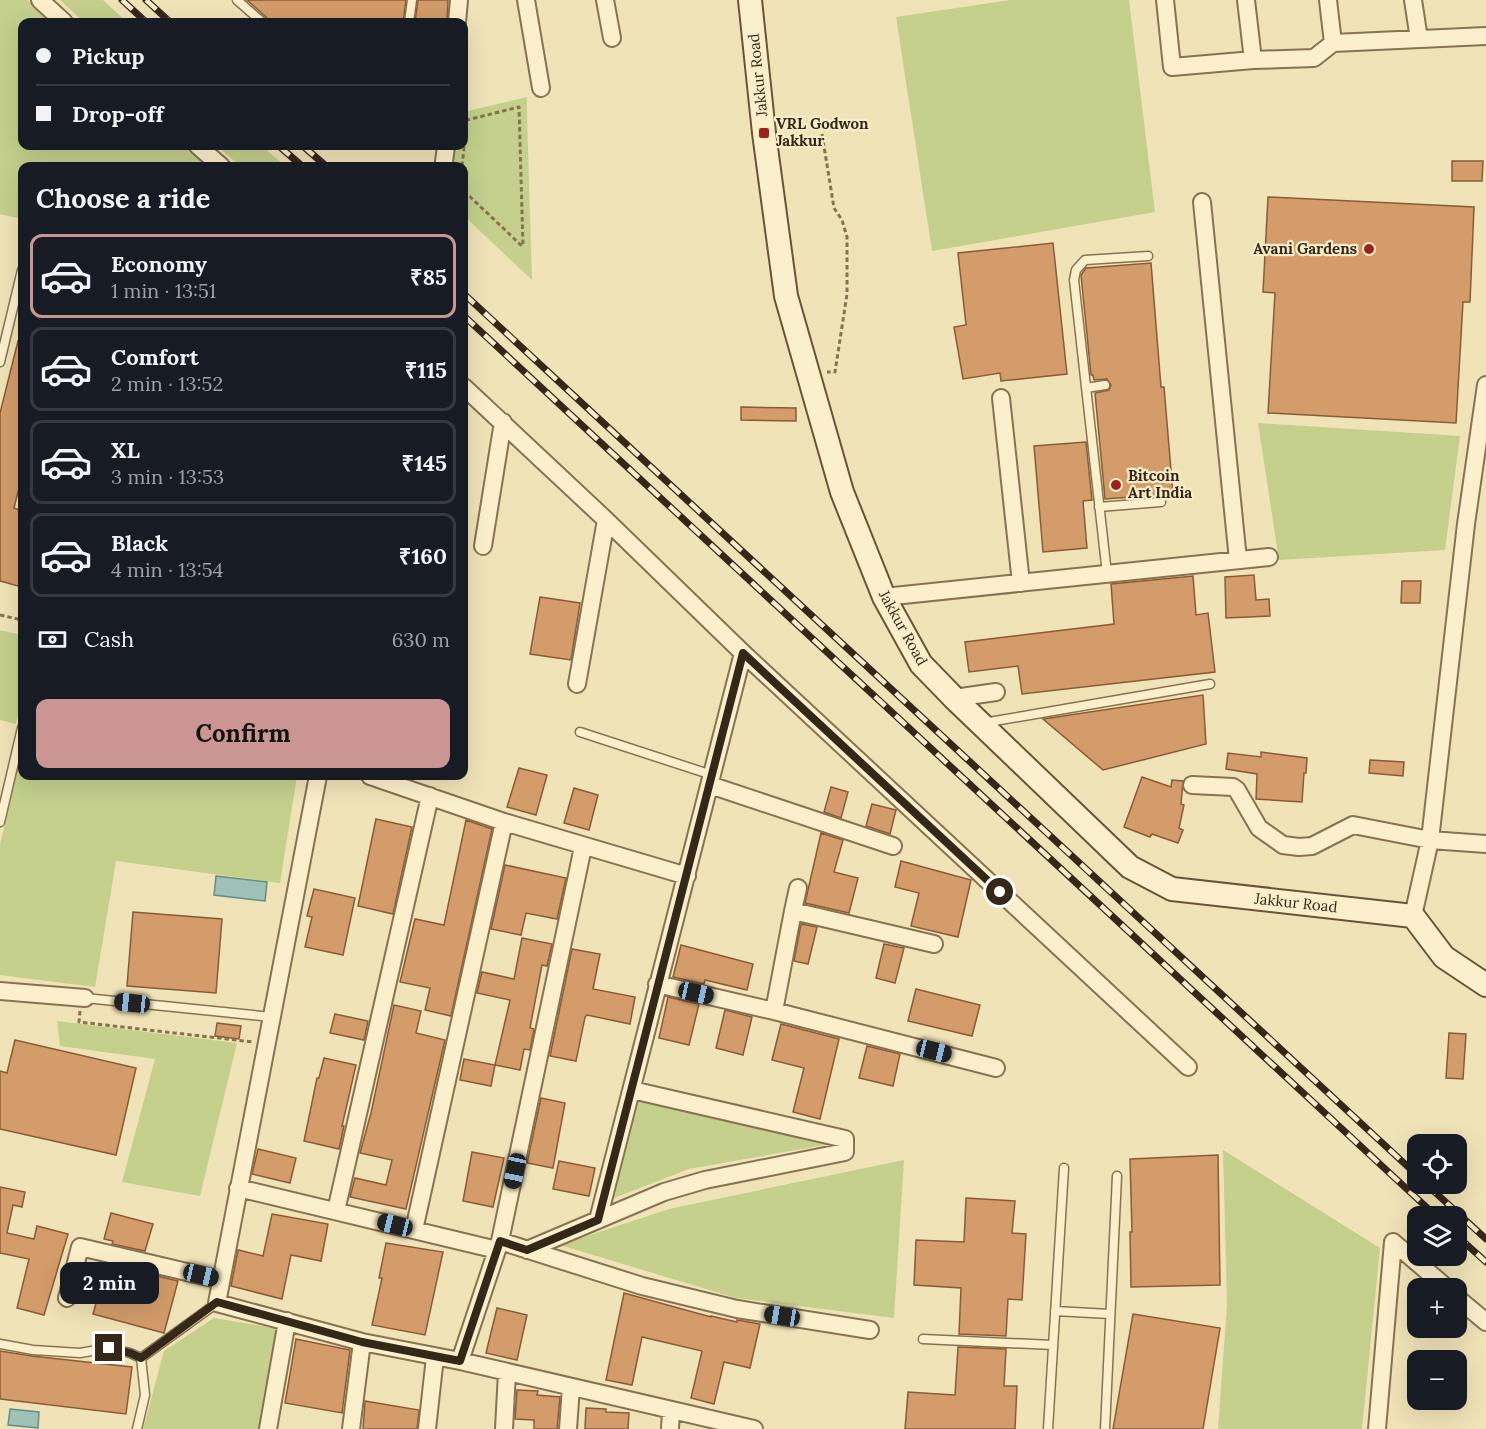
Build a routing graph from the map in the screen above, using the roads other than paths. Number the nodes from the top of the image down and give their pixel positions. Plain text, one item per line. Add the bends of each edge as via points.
1 (40, 0) edge
2 (237, 0) edge
3 (412, 0) edge
4 (459, 0) edge
5 (526, 0) edge
6 (605, 0) edge
7 (750, 0) edge
8 (1165, 0) edge
9 (1246, 0) edge
10 (1328, 0) edge
11 (1413, 0) edge
12 (60, 18) edge
13 (257, 18) edge
14 (410, 18) edge
15 (457, 18) edge
16 (1486, 36) edge
17 (612, 38) dead end
18 (1419, 39) junction
19 (1333, 43) junction
20 (1253, 60) junction
21 (541, 88) dead end
22 (203, 150) edge
23 (216, 162) edge
24 (1202, 202) dead end
25 (1148, 256) dead end
26 (18, 287) edge
27 (0, 362) edge
28 (1486, 385) edge
29 (1105, 386) dead end
30 (1086, 388) junction
31 (468, 391) edge
32 (1001, 398) dead end
33 (503, 422) junction
34 (1161, 502) dead end
35 (1100, 507) junction
36 (606, 520) junction
37 (483, 546) dead end
38 (1269, 557) dead end
39 (1238, 560) junction
40 (1107, 574) junction
41 (1021, 583) junction
42 (884, 597) junction
43 (743, 653) junction
44 (577, 684) dead end
45 (1210, 684) dead end
46 (996, 692) dead end
47 (954, 698) junction
48 (980, 723) junction
49 (580, 732) dead end
50 (18, 745) edge
51 (317, 780) edge
52 (382, 780) edge
53 (711, 780) junction
54 (1192, 785) dead end
55 (429, 796) junction
56 (0, 822) edge
57 (504, 822) junction
58 (1430, 840) junction
59 (1486, 844) edge
60 (893, 846) dead end
61 (583, 847) junction
62 (687, 876) junction
63 (798, 888) dead end
64 (793, 911) junction
65 (1413, 916) junction
66 (934, 944) dead end
67 (657, 984) junction
68 (1486, 985) edge
69 (0, 991) edge
70 (83, 998) joint
71 (774, 1011) junction
72 (272, 1017) junction
73 (1188, 1067) dead end
74 (996, 1068) dead end
75 (632, 1090) junction
76 (1064, 1168) dead end
77 (1117, 1176) dead end
78 (238, 1188) junction
79 (336, 1211) junction
80 (598, 1220) junction
81 (414, 1230) junction
82 (499, 1245) junction
83 (527, 1250) junction
84 (1435, 1278) edge
85 (221, 1280) junction
86 (68, 1298) dead end
87 (217, 1302) junction
88 (1467, 1306) edge
89 (1055, 1311) junction
90 (1110, 1314) junction
91 (287, 1321) junction
92 (1486, 1322) edge
93 (870, 1330) dead end
94 (923, 1339) dead end
95 (362, 1342) junction
96 (0, 1344) edge
97 (1053, 1345) junction
98 (435, 1357) junction
99 (141, 1358) junction
100 (460, 1361) junction
101 (507, 1372) junction
102 (571, 1387) junction
103 (671, 1410) junction
104 (137, 1429) edge
105 (268, 1429) edge
106 (351, 1429) edge
107 (427, 1429) edge
108 (504, 1429) edge
109 (568, 1429) edge
110 (670, 1429) edge
111 (754, 1429) edge
112 (1048, 1429) edge
113 (1105, 1429) edge
114 (1377, 1429) edge

1 - 12 street
2 - 13 lane
3 - 14 lane
4 - 15 street
5 - 21 street
6 - 17 street
7 - 42 street, Jakkur Road via 786,296 842,492
8 - 20 street via 1172,67
9 - 20 street
10 - 19 street
11 - 18 street
16 - 18 street
18 - 19 street
19 - 20 street via 1314,58
22 - 23 street
24 - 39 street
25 - 30 lane via 1085,260 1076,270
26 - 27 lane
28 - 58 street
29 - 30 lane
30 - 35 lane
31 - 33 street
32 - 41 street
33 - 36 street
33 - 37 street
34 - 35 lane
35 - 40 lane
36 - 43 street
36 - 44 street
38 - 39 street
39 - 40 street
40 - 41 street
41 - 42 street
42 - 47 street, Jakkur Road via 921,664
43 - 53 street
43 - 73 street
45 - 48 lane
46 - 47 street
47 - 48 street, Jakkur Road
48 - 65 street, Jakkur Road via 1130,867 1172,889
49 - 53 lane
50 - 56 lane
51 - 72 street
52 - 55 street
53 - 60 street
53 - 62 street
54 - 58 street via 1233,787 1259,828 1283,845 1312,846 1353,825
55 - 57 street
55 - 79 street
57 - 61 street
57 - 81 street
58 - 59 street
58 - 65 street
61 - 62 street
61 - 82 street
62 - 67 street
63 - 64 street
64 - 66 street
64 - 71 street
65 - 68 street via 1444,957
67 - 71 street
67 - 75 street
69 - 70 street
70 - 72 lane
71 - 74 street
72 - 78 street
75 - 80 street
75 - 80 street via 845,1139 845,1152 705,1180 664,1192
76 - 89 lane
77 - 90 lane
78 - 79 street
78 - 85 street
79 - 81 street
80 - 83 street
81 - 82 street
82 - 83 street
82 - 100 street
83 - 93 street via 653,1289 737,1309
84 - 114 street via 1393,1242
85 - 86 street via 80,1247
85 - 87 street
87 - 91 street
87 - 99 lane
88 - 92 street
89 - 90 lane
89 - 97 lane
90 - 113 lane
91 - 95 street
91 - 105 street
94 - 97 lane
95 - 98 street
95 - 106 street
96 - 99 lane via 68,1353 109,1348
97 - 112 lane
98 - 100 street
98 - 107 street
99 - 104 lane via 144,1395
100 - 101 street
101 - 102 street
101 - 108 street
102 - 103 street
102 - 109 street
103 - 110 street
103 - 111 street

